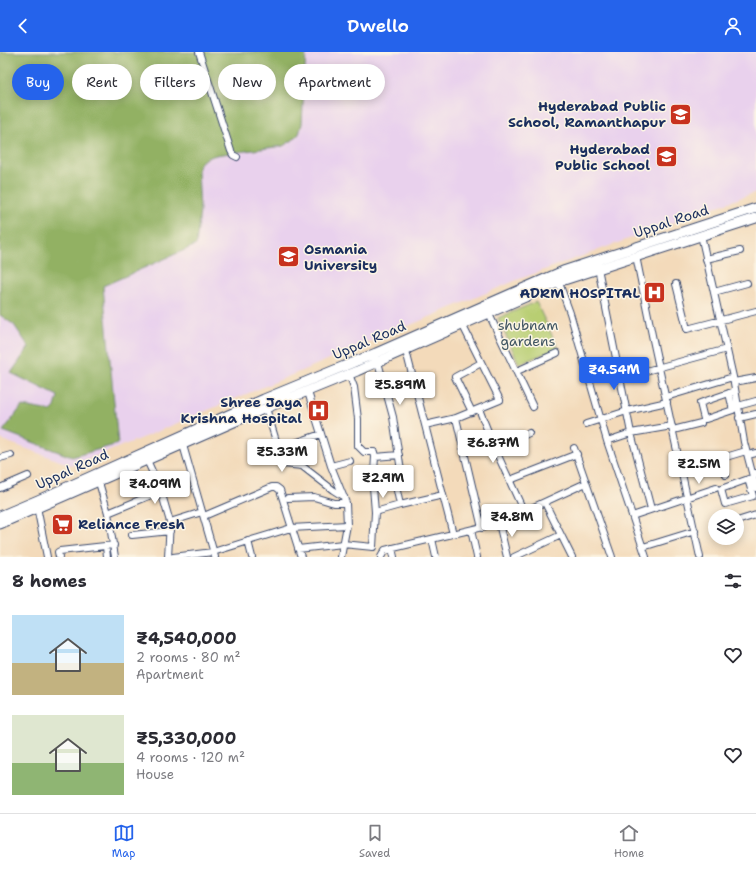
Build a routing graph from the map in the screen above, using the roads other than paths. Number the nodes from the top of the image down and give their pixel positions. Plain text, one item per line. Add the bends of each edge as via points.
1 (199, 52) edge
2 (237, 157) dead end
3 (756, 208) edge
4 (756, 218) edge
5 (701, 235) junction
6 (740, 251) dead end
7 (636, 256) junction
8 (706, 259) junction
9 (598, 268) junction
10 (557, 278) junction
11 (747, 283) dead end
12 (676, 284) dead end
13 (714, 292) junction
14 (756, 311) edge
15 (488, 312) junction
16 (720, 320) junction
17 (462, 324) junction
18 (404, 346) junction
19 (727, 350) junction
20 (557, 353) dead end
21 (378, 362) junction
22 (481, 364) junction
23 (659, 368) junction
24 (517, 371) junction
25 (349, 374) junction
26 (620, 378) junction
27 (756, 378) edge
28 (733, 380) junction
29 (308, 392) junction
30 (732, 392) junction
31 (666, 399) junction
32 (756, 401) edge
33 (738, 406) junction
34 (534, 407) dead end
35 (266, 408) junction
36 (479, 409) junction
37 (627, 411) junction
38 (472, 412) junction
39 (756, 414) edge
40 (456, 418) junction
41 (739, 418) junction
42 (601, 420) junction
43 (701, 423) dead end
44 (586, 424) dead end
45 (425, 425) junction
46 (673, 428) junction
47 (528, 433) dead end
48 (631, 433) junction
49 (321, 434) junction
50 (607, 441) junction
51 (292, 444) dead end
52 (183, 445) junction
53 (574, 448) dead end
54 (496, 449) junction
55 (747, 453) junction
56 (577, 454) junction
57 (756, 454) edge
58 (11, 455) dead end
59 (399, 455) junction
60 (145, 456) junction
61 (375, 457) junction
62 (0, 458) edge
63 (722, 458) junction
64 (350, 461) dead end
65 (709, 462) dead end
66 (331, 466) junction
67 (401, 471) dead end
68 (726, 475) dead end
69 (28, 476) dead end
70 (752, 476) edge
71 (97, 477) junction
72 (510, 480) junction
73 (586, 483) junction
74 (396, 486) dead end
75 (0, 488) edge
76 (716, 488) dead end
77 (756, 488) edge
78 (161, 491) junction
79 (443, 495) junction
80 (288, 498) dead end
81 (688, 498) junction
82 (345, 500) junction
83 (545, 503) junction
84 (400, 505) junction
85 (37, 507) junction
86 (651, 509) junction
87 (376, 512) junction
88 (524, 512) junction
89 (108, 513) junction
90 (203, 514) junction
91 (1, 516) edge
92 (632, 516) junction
93 (756, 516) edge
94 (744, 519) edge
95 (170, 522) junction
96 (499, 524) junction
97 (347, 525) junction
98 (291, 528) junction
99 (482, 528) junction
100 (471, 530) junction
101 (170, 531) junction
102 (695, 531) junction
103 (453, 534) junction
104 (132, 535) dead end
105 (561, 535) junction
106 (432, 539) junction
107 (248, 542) junction
108 (344, 544) junction
109 (114, 545) junction
110 (106, 546) junction
111 (643, 547) junction
112 (392, 548) junction
113 (298, 550) junction
114 (214, 554) edge
115 (525, 555) edge
116 (48, 557) edge
117 (59, 557) edge
118 (107, 557) edge
119 (115, 557) edge
120 (168, 557) edge
121 (173, 557) edge
122 (252, 557) edge
123 (301, 557) edge
124 (341, 557) edge
125 (381, 557) edge
126 (394, 557) edge
127 (436, 557) edge
128 (477, 557) edge
129 (506, 557) edge
130 (514, 557) edge
131 (572, 557) edge
132 (612, 557) edge
133 (646, 557) edge
134 (700, 557) edge

1 - 2 street via 231,151
3 - 10 highway, Uppal Road via 563,271
4 - 5 highway
5 - 7 highway
5 - 8 street
6 - 8 street
7 - 9 highway
7 - 23 street
8 - 13 street
9 - 10 highway
9 - 26 street
10 - 15 highway
10 - 18 highway, Uppal Road
10 - 42 street via 570,313
11 - 13 street
12 - 16 street via 687,328
13 - 16 street
14 - 16 street
15 - 17 highway
15 - 24 street
16 - 19 street
17 - 18 highway
17 - 22 street
18 - 21 highway
18 - 45 street
18 - 60 highway, Uppal Road via 272,396
19 - 23 street
19 - 28 street
20 - 24 street
21 - 25 highway
21 - 59 street via 393,417
22 - 36 street via 500,400
22 - 38 street via 455,377
23 - 26 street
23 - 31 street
24 - 34 street
25 - 29 highway
25 - 61 street via 354,387 358,446 364,452 374,452
26 - 37 street
27 - 28 street
28 - 30 street
28 - 31 street
29 - 35 highway
29 - 49 street
30 - 30 street via 700,403 704,418 733,410
30 - 33 street
31 - 37 street
31 - 46 street
32 - 33 street
33 - 41 street
35 - 52 highway
35 - 82 street via 283,464 302,466
36 - 38 street
36 - 54 street
37 - 42 street
37 - 48 street
38 - 40 street
39 - 41 street
40 - 45 street
40 - 99 street
41 - 55 street
42 - 44 street
42 - 50 street
43 - 46 street
45 - 79 street
46 - 48 street
46 - 81 street
47 - 54 street
48 - 50 street
48 - 86 street
49 - 51 street
49 - 66 street
50 - 92 street
52 - 60 highway
52 - 90 street
53 - 56 street
54 - 72 street
55 - 57 street
55 - 63 street
55 - 70 street
56 - 72 street
56 - 73 street
58 - 62 street
59 - 61 street
59 - 67 street
60 - 71 highway
60 - 78 street
61 - 87 street via 373,487
63 - 65 street
63 - 68 street
64 - 66 street
66 - 82 street
69 - 75 street
70 - 70 street via 721,489 725,504 754,496
70 - 77 street
71 - 85 highway
71 - 89 street
71 - 91 highway, Uppal Road
72 - 88 street
73 - 83 street
73 - 132 street
74 - 84 street
76 - 81 street
78 - 89 street
78 - 95 street
79 - 84 street
79 - 103 street
80 - 82 street via 314,497 334,504
81 - 86 street
81 - 102 street
82 - 97 street
83 - 88 street
83 - 105 street
84 - 87 street
85 - 91 highway
85 - 116 street
86 - 92 street
87 - 108 street via 373,547
88 - 96 street
89 - 109 street
90 - 95 street
90 - 98 street via 276,487 280,490
90 - 114 street
92 - 111 street
93 - 94 street
95 - 101 street
96 - 99 street
96 - 129 street
97 - 98 street
97 - 108 street
98 - 107 street
98 - 113 street
99 - 100 street
100 - 103 street
100 - 128 street
101 - 104 street
101 - 120 street
102 - 111 street
102 - 134 street
103 - 106 street
105 - 115 street
105 - 131 street
106 - 112 street
106 - 127 street
107 - 114 street
107 - 122 street
108 - 113 street
108 - 124 street
109 - 110 street
109 - 119 street
110 - 117 street via 60,551
110 - 118 street
111 - 133 street
112 - 125 street via 385,550
112 - 126 street
113 - 123 street
114 - 121 street
115 - 130 street

